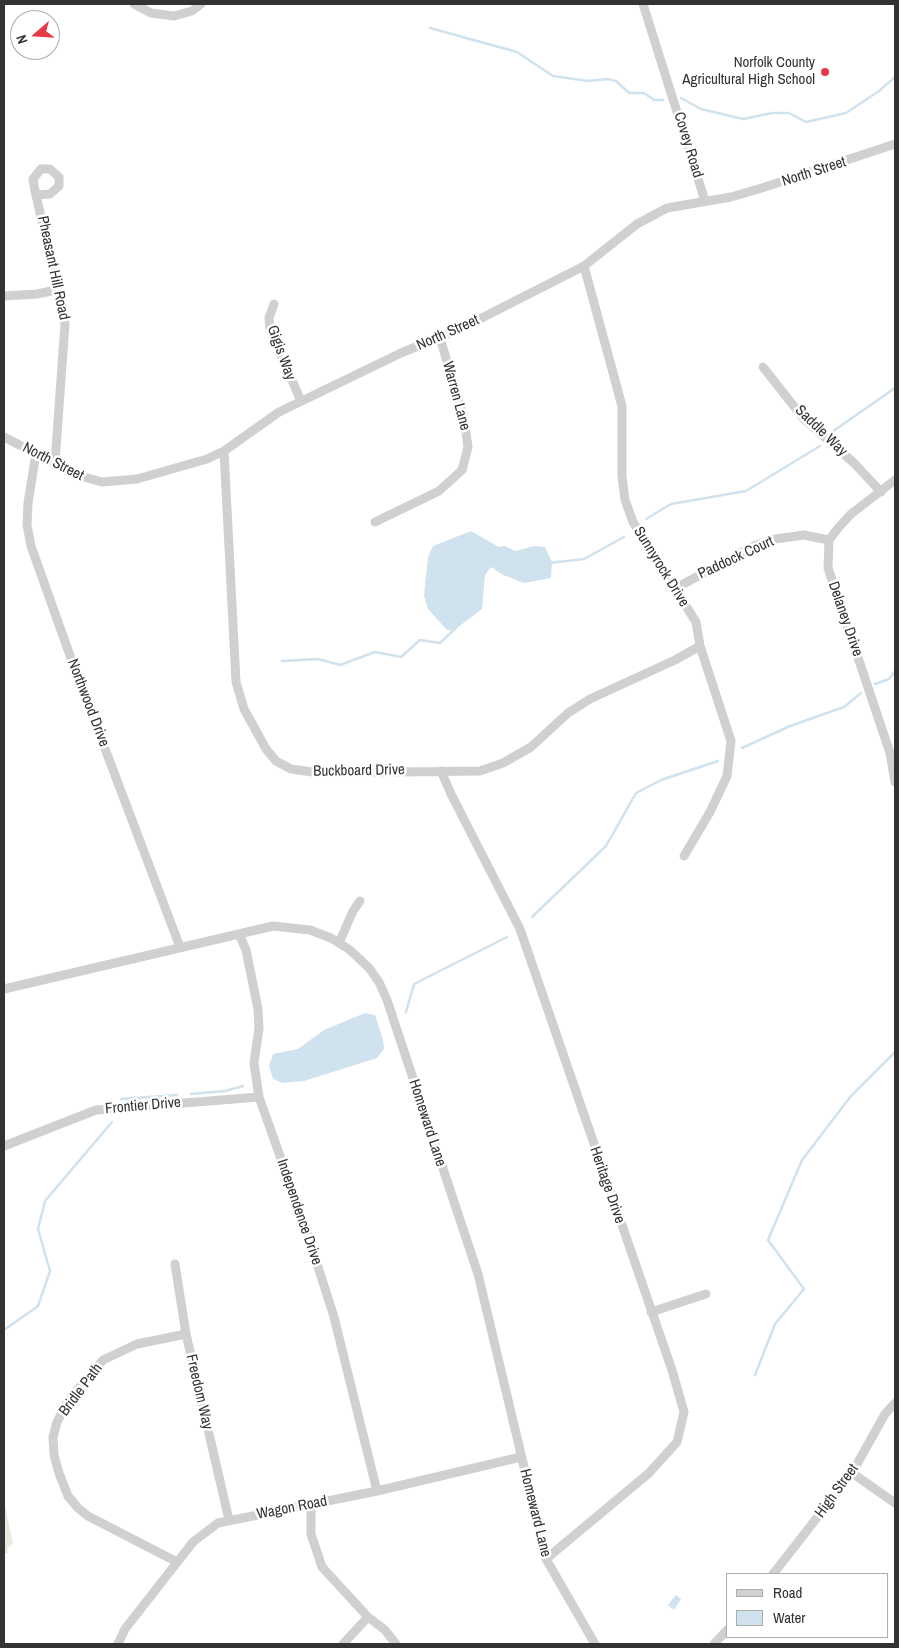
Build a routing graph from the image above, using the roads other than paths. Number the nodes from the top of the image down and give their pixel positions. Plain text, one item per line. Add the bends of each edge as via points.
1 (134, 4) edge
2 (201, 4) edge
3 (643, 4) edge
4 (895, 144) edge
5 (36, 195) dead end
6 (705, 201) junction
7 (584, 266) junction
8 (56, 290) junction
9 (4, 296) edge
10 (274, 304) dead end
11 (440, 338) junction
12 (764, 368) dead end
13 (301, 401) junction
14 (4, 437) edge
15 (224, 451) junction
16 (36, 453) junction
17 (55, 462) junction
18 (895, 480) edge
19 (881, 492) junction
20 (375, 522) dead end
21 (829, 540) junction
22 (674, 590) junction
23 (700, 646) junction
24 (441, 771) junction
25 (895, 782) edge
26 (684, 856) dead end
27 (360, 901) dead end
28 (239, 934) junction
29 (339, 943) junction
30 (180, 947) junction
31 (4, 988) edge
32 (259, 1098) junction
33 (4, 1146) edge
34 (175, 1264) dead end
35 (706, 1294) dead end
36 (651, 1312) junction
37 (186, 1334) junction
38 (895, 1403) edge
39 (521, 1457) junction
40 (852, 1473) junction
41 (377, 1491) junction
42 (895, 1503) edge
43 (311, 1505) junction
44 (229, 1520) junction
45 (546, 1559) junction
46 (177, 1562) junction
47 (774, 1573) edge
48 (368, 1617) junction
49 (726, 1632) edge
50 (118, 1644) edge
51 (343, 1644) edge
52 (396, 1644) edge
53 (595, 1644) edge
54 (714, 1644) edge

1 - 2 street via 151,13 174,16 192,11
3 - 6 street, Covey Road
4 - 6 street, North Street via 804,176
5 - 8 street, Pheasant Hill Road
6 - 7 street, North Street via 667,208 638,224
7 - 11 street, North Street
7 - 22 street, Sunnyrock Drive via 622,406 625,500 633,522
8 - 9 street
8 - 17 street, Pheasant Hill Road via 63,310 66,339
10 - 13 street, Gigis Way via 269,318 270,330
11 - 13 street, North Street
11 - 20 street, Warren Lane via 464,419 468,447 462,470 439,491
12 - 19 street, Saddle Way via 804,419
13 - 15 street, North Street via 267,419
14 - 16 street, North Street
15 - 17 street, North Street via 180,467 117,483 91,481
15 - 24 street, Buckboard Drive via 236,682 244,709 266,749 285,767 308,772
16 - 17 street, North Street
16 - 30 street, Northwood Drive via 28,502 31,546
18 - 19 street
19 - 21 street via 851,514
21 - 22 street, Paddock Court via 804,534 756,545
21 - 25 street, Delaney Drive via 828,568 890,753
22 - 23 street, Sunnyrock Drive via 696,622
23 - 24 street, Buckboard Drive via 590,699 568,713 531,747 503,763 480,770
23 - 26 street, Sunnyrock Drive via 731,741 730,760 727,776 714,804
24 - 36 street, Heritage Drive via 520,929
27 - 29 street
28 - 29 street, Homeward Lane via 273,926 293,927 310,930
28 - 30 street, Homeward Lane
28 - 32 street, Independence Drive via 246,950 258,1009 254,1063
29 - 39 street, Homeward Lane via 369,968 387,1000 478,1274
30 - 31 street, Homeward Lane
32 - 33 street, Frontier Drive via 96,1110
32 - 41 street, Independence Drive via 334,1317
34 - 37 street, Freedom Way
35 - 36 street
36 - 45 street, Heritage Drive via 684,1412 676,1442 649,1473
37 - 44 street, Freedom Way
37 - 46 street, Bridle Path via 137,1344 104,1360 68,1402 53,1436 54,1455 60,1473 68,1496 78,1508
38 - 40 street, High Street via 885,1414
39 - 41 street, Wagon Road
39 - 45 street, Homeward Lane
40 - 42 street
40 - 47 street, High Street
41 - 43 street, Wagon Road
43 - 44 street, Wagon Road
43 - 48 street via 311,1534 322,1567
44 - 46 street, Wagon Road via 202,1533
45 - 53 street, Homeward Lane
46 - 50 street, Wagon Road via 125,1629
48 - 51 street
48 - 52 street
49 - 54 street

